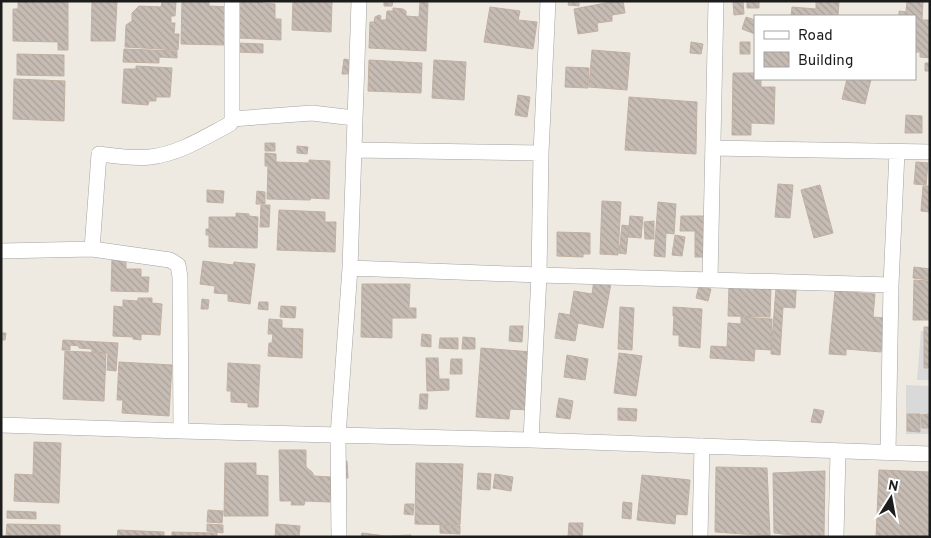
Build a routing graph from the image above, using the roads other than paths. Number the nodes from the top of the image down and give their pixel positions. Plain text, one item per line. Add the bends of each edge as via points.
1 (232, 1) edge
2 (358, 1) edge
3 (548, 1) edge
4 (716, 1) edge
5 (354, 118) junction
6 (232, 120) junction
7 (714, 148) junction
8 (354, 150) junction
9 (897, 152) junction
10 (930, 152) edge
11 (542, 153) junction
12 (92, 249) junction
13 (1, 251) edge
14 (350, 268) junction
15 (539, 275) junction
16 (710, 279) junction
17 (891, 285) junction
18 (1, 425) edge
19 (181, 431) junction
20 (338, 436) junction
21 (531, 440) junction
22 (702, 446) junction
23 (838, 451) junction
24 (888, 453) junction
25 (930, 454) edge
26 (339, 537) edge
27 (700, 537) edge
28 (836, 537) edge

1 - 6 street
2 - 5 street
3 - 11 street
4 - 7 street
5 - 6 street via 312,113
5 - 8 street
6 - 12 street via 230,124 164,155 148,158 99,154
7 - 9 street
7 - 16 street
8 - 11 street
8 - 14 street
9 - 10 street
9 - 17 street
11 - 15 street
12 - 13 street
12 - 19 street via 170,260 178,265
14 - 15 street
14 - 20 street
15 - 16 street
15 - 21 street
16 - 17 street
17 - 24 street
18 - 19 street
19 - 20 street
20 - 21 street
20 - 26 street
21 - 22 street
22 - 23 street
22 - 27 street
23 - 24 street
23 - 28 street
24 - 25 street

